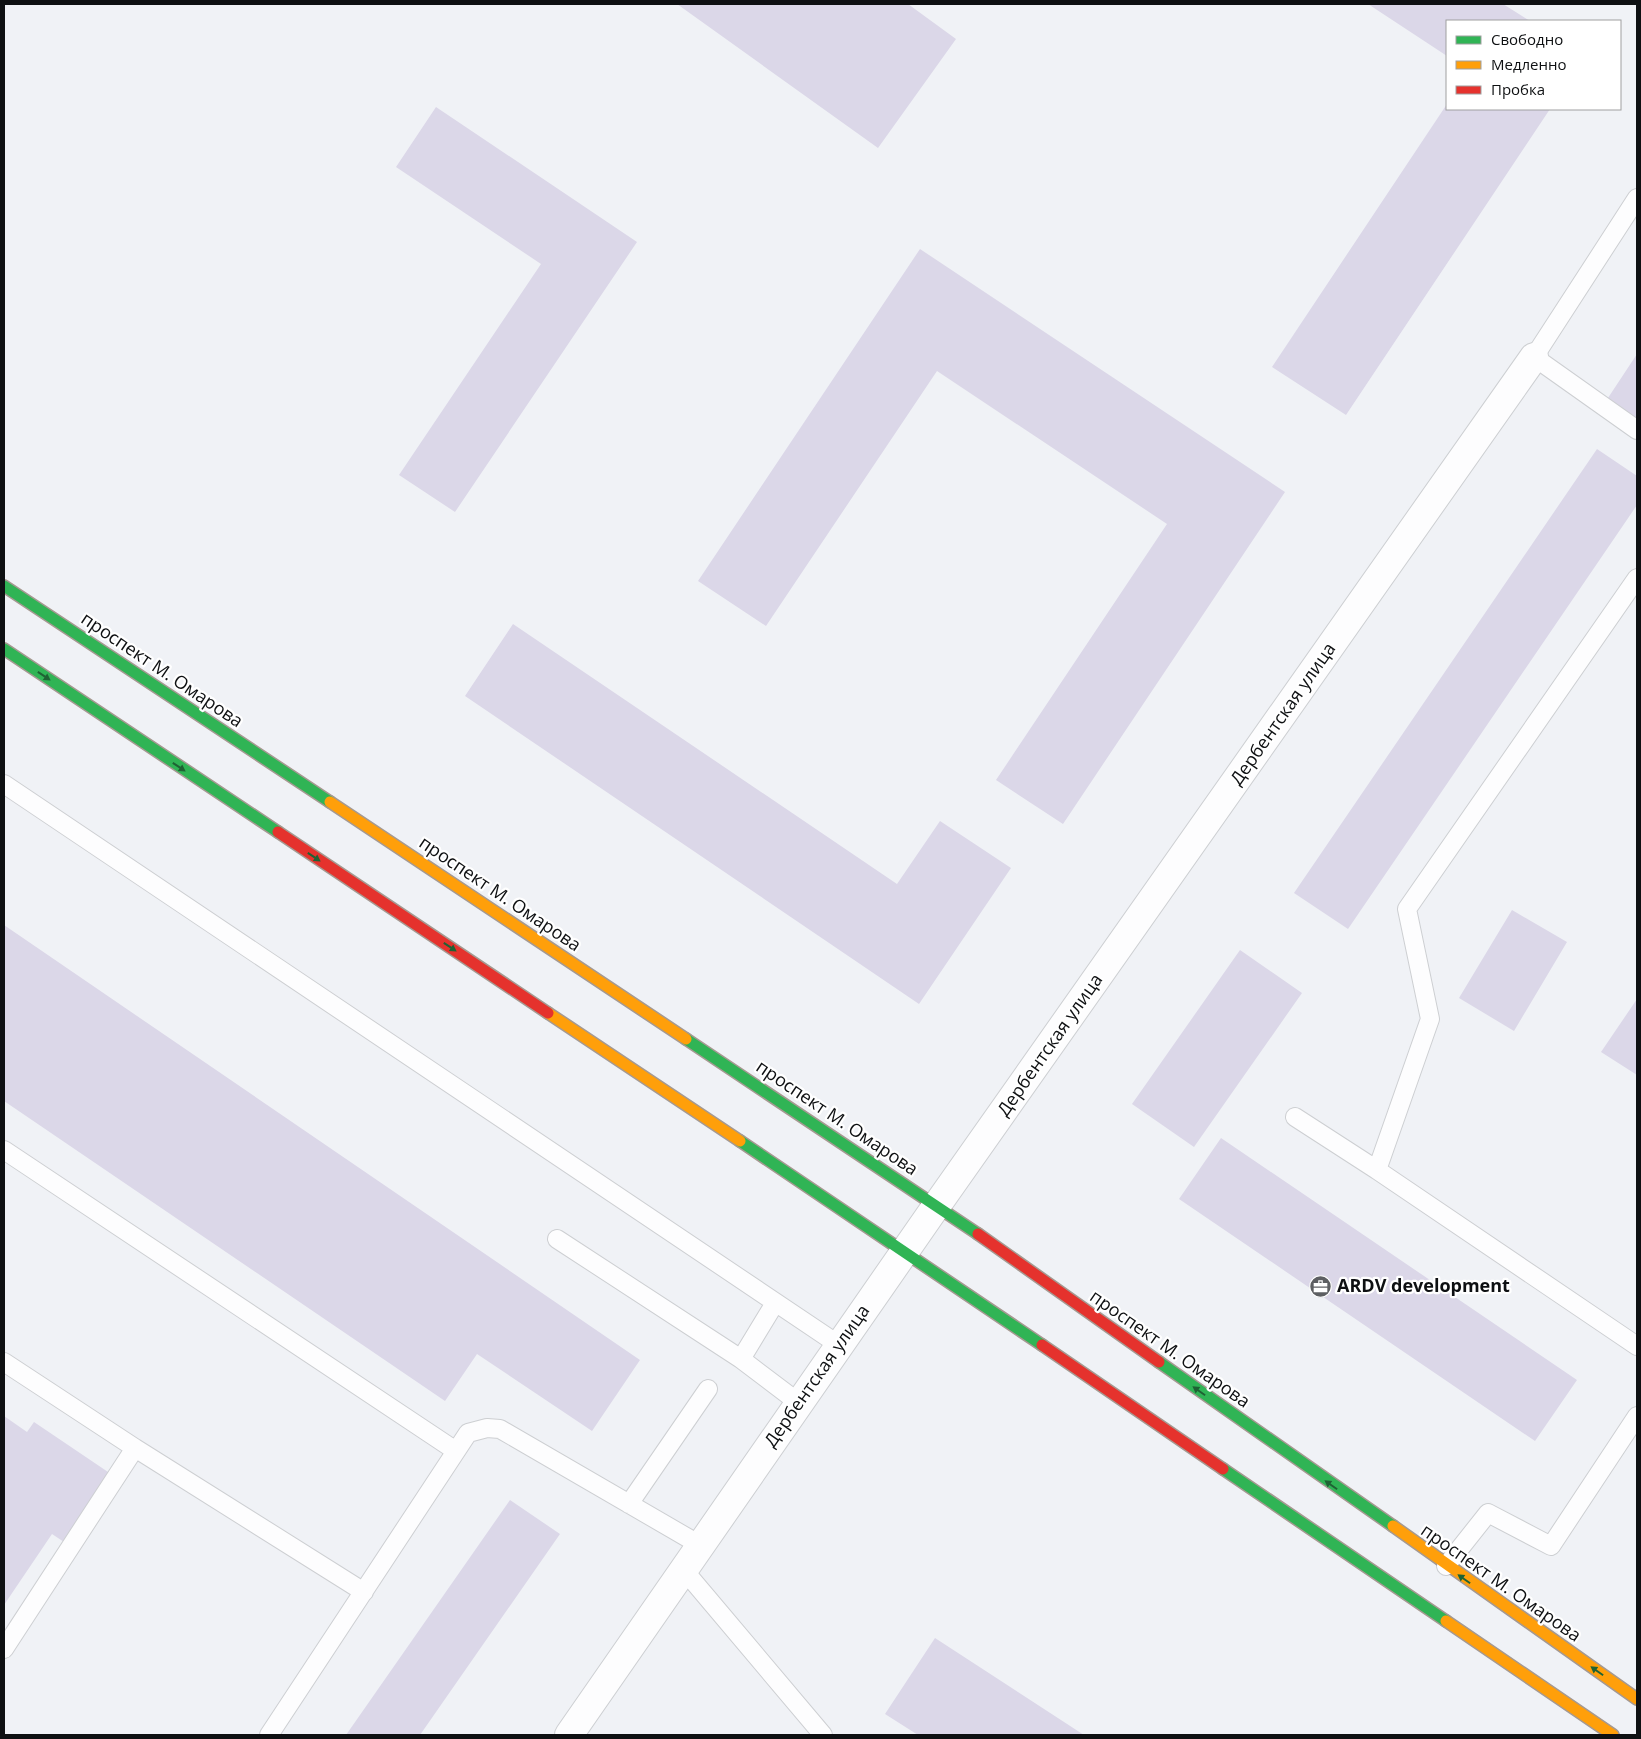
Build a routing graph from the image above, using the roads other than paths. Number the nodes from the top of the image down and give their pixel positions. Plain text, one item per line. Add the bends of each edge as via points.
1 (1637, 198) edge
2 (1534, 357) junction
3 (1637, 430) edge
4 (1637, 578) edge
5 (4, 586) edge
6 (4, 649) edge
7 (4, 784) edge
8 (1295, 1117) dead end
9 (4, 1150) edge
10 (1377, 1170) junction
11 (937, 1205) junction
12 (557, 1239) dead end
13 (904, 1252) junction
14 (775, 1303) junction
15 (839, 1346) junction
16 (1637, 1346) edge
17 (741, 1359) junction
18 (4, 1362) edge
19 (708, 1389) dead end
20 (799, 1403) junction
21 (1637, 1416) edge
22 (135, 1448) junction
23 (456, 1451) junction
24 (629, 1504) junction
25 (700, 1545) junction
26 (1446, 1566) junction
27 (683, 1569) junction
28 (364, 1592) junction
29 (4, 1649) edge
30 (1637, 1699) edge
31 (269, 1735) edge
32 (569, 1735) edge
33 (823, 1735) edge
34 (1613, 1735) edge

1 - 2 lane
2 - 3 lane
2 - 11 street, Дербентская улица
4 - 10 lane via 1407,909 1430,1019
5 - 11 main road, проспект М. Омарова
6 -> 13 main road
7 - 14 lane
8 - 10 lane
9 - 23 lane
10 - 16 lane
11 - 13 street, Дербентская улица
26 -> 11 main road, проспект М. Омарова
12 - 17 lane
13 - 15 street, Дербентская улица
13 - 34 main road
14 - 15 lane
14 - 17 lane
15 - 20 street, Дербентская улица
17 - 20 lane
18 - 22 lane
19 - 24 lane
20 - 25 street, Дербентская улица
21 - 26 lane via 1550,1546 1488,1513
22 - 28 lane
22 - 29 lane
23 - 24 lane via 468,1433 487,1428 500,1429
23 - 28 lane
24 - 25 lane
25 - 27 street, Дербентская улица
30 -> 26 main road, проспект М. Омарова
27 - 32 street, Дербентская улица
27 - 33 lane
28 - 31 lane

